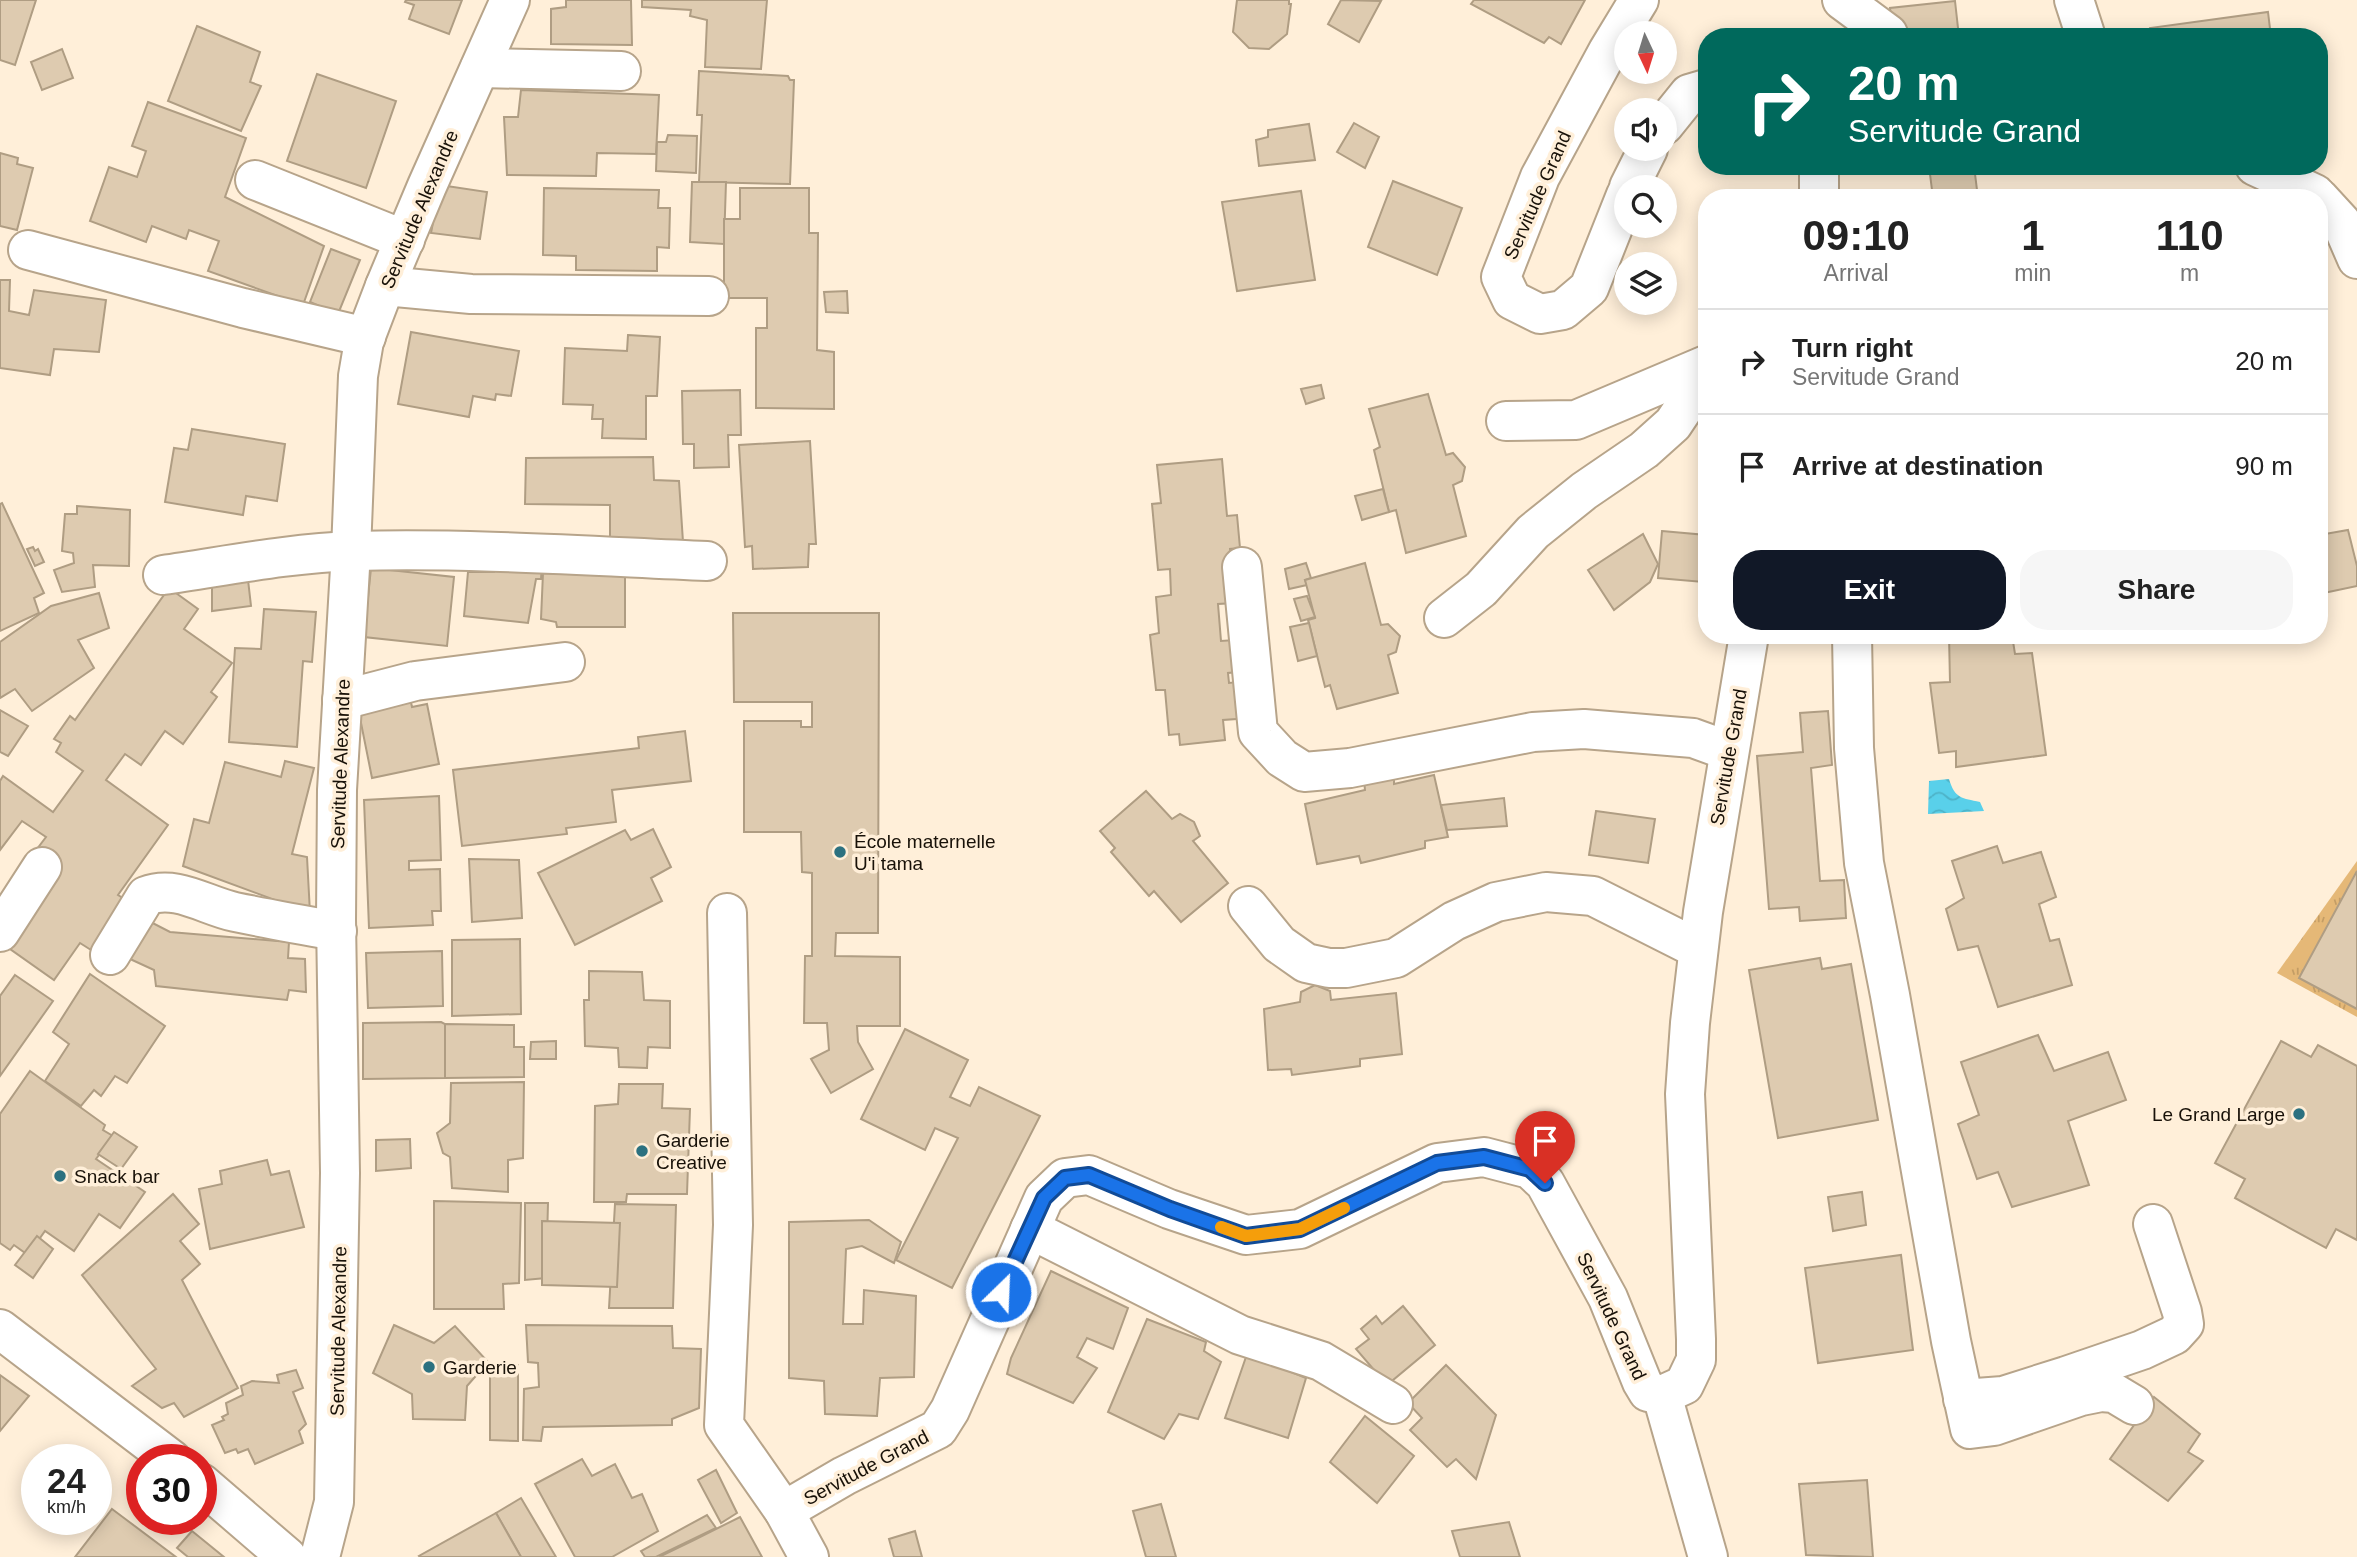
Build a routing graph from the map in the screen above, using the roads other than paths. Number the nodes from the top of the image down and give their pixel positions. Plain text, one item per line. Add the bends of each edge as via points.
1 (510, 0) edge
2 (1639, 0) edge
3 (1842, 0) edge
4 (2074, 0) edge
5 (1880, 28) edge
6 (2083, 28) edge
7 (480, 68) junction
8 (621, 71) dead end
9 (1698, 91) edge
10 (1677, 109) edge
11 (2274, 175) edge
12 (256, 180) dead end
13 (2304, 189) edge
14 (2328, 208) edge
15 (1614, 225) edge
16 (405, 240) junction
17 (28, 250) dead end
18 (2357, 260) edge
19 (385, 286) junction
20 (709, 296) dead end
21 (366, 337) junction
22 (1698, 370) edge
23 (1698, 379) edge
24 (1506, 421) dead end
25 (351, 551) junction
26 (707, 561) dead end
27 (1242, 567) dead end
28 (163, 575) dead end
29 (1444, 618) dead end
30 (1747, 644) edge
31 (1852, 644) edge
32 (565, 662) dead end
33 (342, 700) junction
34 (1729, 751) junction
35 (42, 867) dead end
36 (1248, 906) dead end
37 (727, 914) dead end
38 (337, 931) junction
39 (0, 932) edge
40 (1698, 948) junction
41 (110, 955) dead end
42 (2153, 1224) dead end
43 (1030, 1228) junction
44 (0, 1329) edge
45 (1661, 1395) junction
46 (1963, 1399) junction
47 (1394, 1404) dead end
48 (2134, 1405) dead end
49 (151, 1444) edge
50 (217, 1496) edge
51 (784, 1511) junction
52 (288, 1557) edge
53 (320, 1557) edge
54 (809, 1557) edge
55 (1708, 1557) edge

1 - 7 street, Servitude Alexandre
2 - 15 street, Servitude Grand via 1541,177 1501,277 1512,300 1540,314 1563,310 1589,288
3 - 5 street
4 - 6 street
7 - 8 street
7 - 16 street, Servitude Alexandre
9 - 10 street via 1689,94
11 - 13 street
12 - 16 street
14 - 18 street via 2341,222
16 - 19 street, Servitude Alexandre
17 - 21 street
19 - 20 street via 471,294
19 - 21 street, Servitude Alexandre
21 - 25 street, Servitude Alexandre via 358,376
22 - 24 street via 1576,420
23 - 29 street via 1672,424 1532,532 1481,589
25 - 26 street via 451,550
25 - 28 street
25 - 33 street, Servitude Alexandre
27 - 34 street via 1258,732 1282,758 1304,772 1350,768 1533,732 1584,729 1693,738
30 - 34 street, Servitude Grand
31 - 46 street via 1854,748 1864,863
32 - 33 street via 415,681
33 - 38 street, Servitude Alexandre
34 - 40 street, Servitude Grand
35 - 39 street
36 - 40 street via 1279,944 1306,963 1329,968 1396,958 1496,902 1546,892 1593,896
37 - 51 street via 733,1225 724,1425
38 - 41 street via 231,911 176,893 154,893 146,896
38 - 53 street, Servitude Alexandre via 340,1173 334,1503
40 - 45 street, Servitude Grand via 1685,1094 1696,1360 1684,1385
42 - 46 street via 2182,1312 2184,1324 2174,1335 2003,1396
43 - 45 street, Servitude Grand via 1044,1198 1065,1178 1089,1175 1246,1236 1300,1229 1437,1163 1484,1157 1518,1164 1545,1183 1608,1298 1642,1382 1648,1392
43 - 47 street via 1240,1335 1321,1361
43 - 51 street, Servitude Grand via 938,1429
44 - 49 street
45 - 55 street
46 - 48 street via 1970,1429 1994,1426 2101,1392 2114,1393
50 - 52 street
51 - 54 street, Servitude Grand

